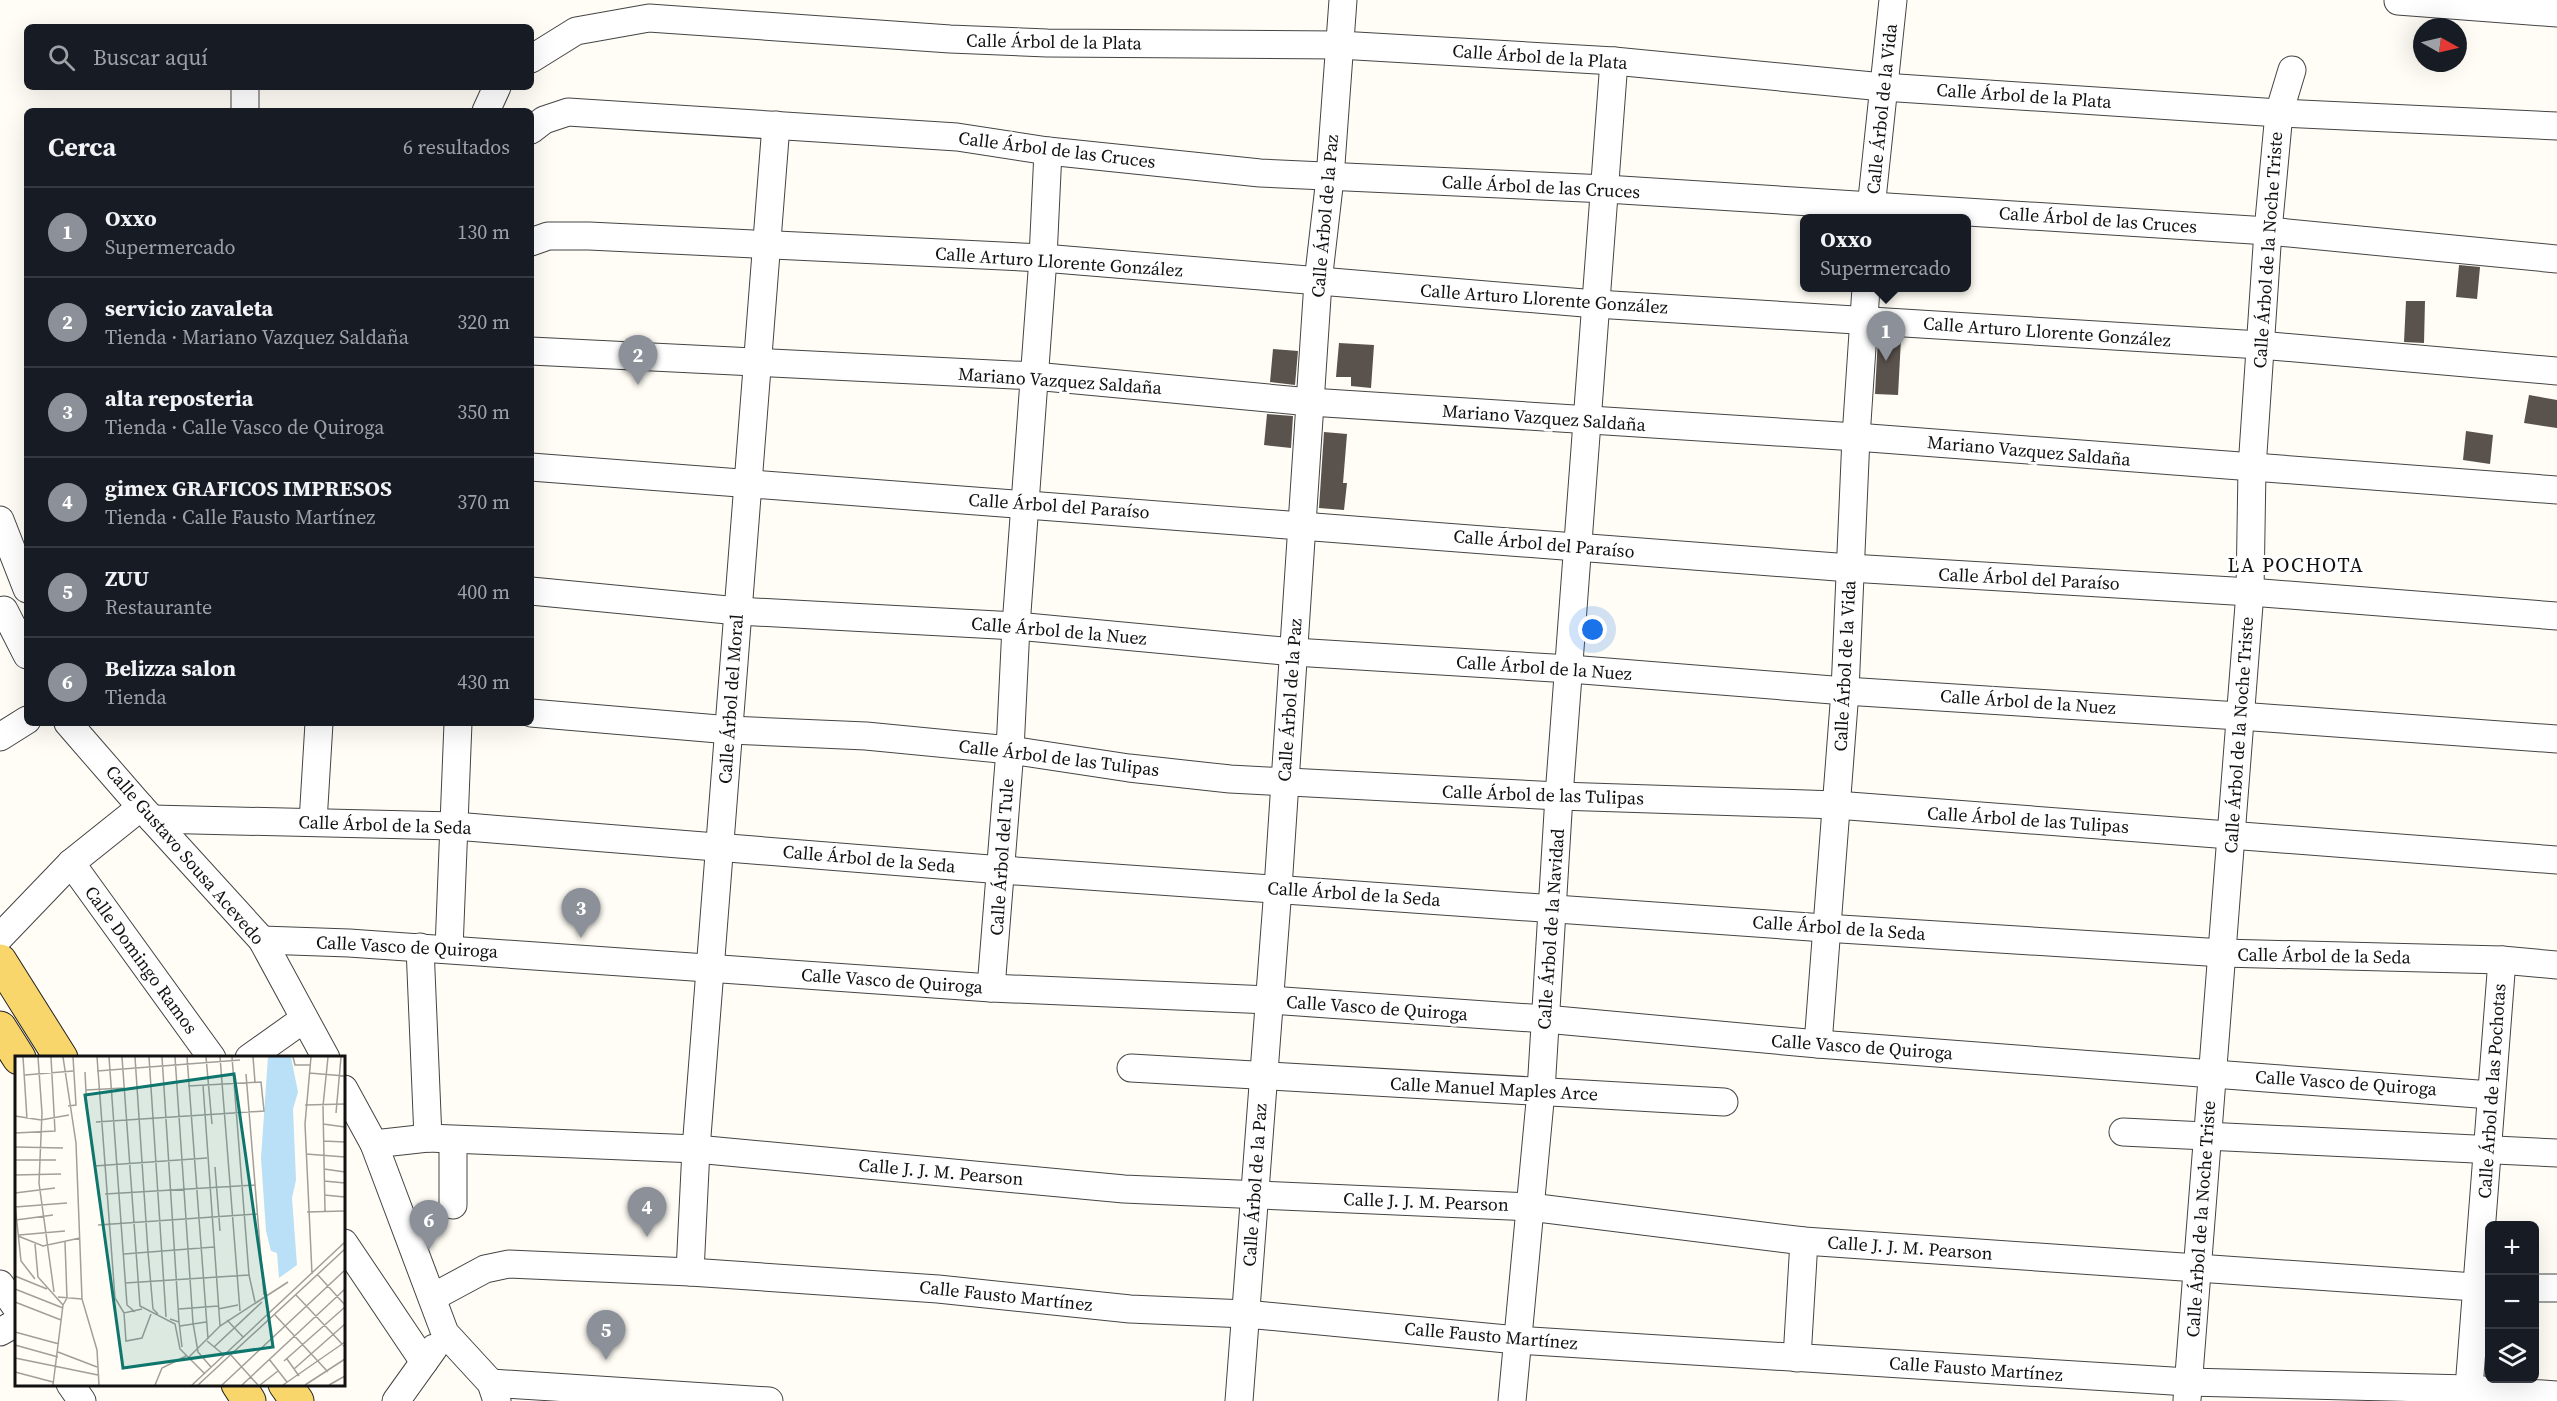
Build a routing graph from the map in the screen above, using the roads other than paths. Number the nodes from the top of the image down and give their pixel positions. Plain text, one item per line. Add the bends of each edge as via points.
1 (1343, 0) edge
2 (1893, 0) edge
3 (2398, 1) edge
4 (2557, 13) edge
5 (1339, 45) junction
6 (534, 57) edge
7 (1614, 61) junction
8 (2292, 70) dead end
9 (1883, 87) junction
10 (245, 90) edge
11 (496, 90) edge
12 (245, 108) edge
13 (487, 108) edge
14 (2279, 113) junction
15 (776, 125) junction
16 (2557, 126) edge
17 (534, 128) edge
18 (1048, 151) junction
19 (1330, 178) junction
20 (1606, 189) junction
21 (1871, 212) edge
22 (1913, 214) edge
23 (1971, 217) edge
24 (2268, 231) junction
25 (534, 241) edge
26 (766, 245) junction
27 (1043, 258) junction
28 (2557, 259) edge
29 (1318, 282) junction
30 (1866, 292) edge
31 (1596, 304) junction
32 (1864, 321) junction
33 (2260, 345) junction
34 (534, 351) edge
35 (758, 364) junction
36 (2557, 371) edge
37 (1035, 376) junction
38 (1310, 402) junction
39 (1586, 421) junction
40 (1856, 437) junction
41 (534, 467) edge
42 (2252, 468) junction
43 (748, 485) junction
44 (2557, 490) edge
45 (1026, 504) junction
46 (0, 520) edge
47 (1301, 524) junction
48 (1578, 547) junction
49 (1850, 568) junction
50 (24, 583) edge
51 (534, 591) edge
52 (2250, 592) junction
53 (24, 594) edge
54 (738, 611) junction
55 (2, 612) edge
56 (2557, 616) edge
57 (1016, 626) junction
58 (24, 650) edge
59 (1294, 652) junction
60 (1570, 669) junction
61 (1845, 691) junction
62 (534, 712) edge
63 (2239, 716) junction
64 (24, 722) edge
65 (71, 726) edge
66 (319, 726) edge
67 (458, 726) edge
68 (730, 730) junction
69 (0, 736) edge
70 (2557, 739) edge
71 (1010, 750) junction
72 (1285, 783) junction
73 (1559, 796) junction
74 (1836, 805) junction
75 (146, 813) junction
76 (313, 822) junction
77 (455, 826) junction
78 (2232, 836) junction
79 (720, 847) junction
80 (2557, 860) edge
81 (70, 863) junction
82 (1002, 870) junction
83 (1278, 888) junction
84 (1552, 908) junction
85 (1825, 928) junction
86 (0, 937) edge
87 (262, 940) junction
88 (420, 947) junction
89 (449, 949) junction
90 (2223, 953) junction
91 (2502, 960) junction
92 (0, 961) edge
93 (2557, 965) edge
94 (710, 969) junction
95 (991, 988) junction
96 (1269, 1000) junction
97 (304, 1019) junction
98 (1545, 1019) junction
99 (0, 1028) edge
100 (1818, 1044) junction
101 (18, 1056) edge
102 (60, 1056) edge
103 (211, 1056) edge
104 (252, 1056) edge
105 (325, 1056) edge
106 (1131, 1068) dead end
107 (2212, 1073) junction
108 (1263, 1075) junction
109 (345, 1091) edge
110 (1540, 1091) junction
111 (2491, 1095) junction
112 (1724, 1102) dead end
113 (2122, 1132) dead end
114 (2207, 1138) junction
115 (441, 1139) junction
116 (375, 1144) junction
117 (696, 1149) junction
118 (2488, 1149) junction
119 (2557, 1153) edge
120 (1254, 1195) junction
121 (453, 1205) dead end
122 (1530, 1207) junction
123 (1804, 1241) junction
124 (345, 1244) edge
125 (2197, 1266) junction
126 (690, 1272) junction
127 (0, 1284) edge
128 (2483, 1288) edge
129 (2539, 1288) edge
130 (2557, 1288) edge
131 (433, 1297) junction
132 (15, 1306) edge
133 (1246, 1314) junction
134 (15, 1324) edge
135 (0, 1332) edge
136 (446, 1333) junction
137 (1517, 1340) junction
138 (1797, 1358) junction
139 (424, 1362) junction
140 (71, 1386) edge
141 (239, 1386) edge
142 (286, 1386) edge
143 (494, 1392) edge
144 (2188, 1392) edge
145 (2468, 1395) edge
146 (2557, 1395) edge
147 (81, 1401) edge
148 (249, 1401) edge
149 (297, 1401) edge
150 (396, 1401) edge
151 (769, 1401) edge
152 (1239, 1401) edge
153 (1512, 1401) edge

1 - 5 street, Calle Árbol de la Paz
2 - 9 street, Calle Árbol de la Vida
3 - 4 street
5 - 6 street, Calle Árbol de la Plata via 1047,43 649,18 576,31
5 - 7 street, Calle Árbol de la Plata
5 - 19 street, Calle Árbol de la Paz
7 - 9 street, Calle Árbol de la Plata
7 - 20 street, Calle Árbol de la Navidad
8 - 14 street, Calle Árbol de la Noche Triste
9 - 14 street, Calle Árbol de la Plata
9 - 21 street, Calle Árbol de la Vida
10 - 12 street
11 - 13 street
14 - 16 street, Calle Árbol de la Plata
14 - 24 street, Calle Árbol de la Noche Triste
15 - 17 street, Calle Árbol de las Cruces via 568,112
15 - 18 street, Calle Árbol de las Cruces via 957,137
15 - 26 street, Calle Árbol del Moral
18 - 19 street, Calle Árbol de las Cruces
18 - 27 street, Calle Árbol del Tule
19 - 20 street, Calle Árbol de las Cruces
19 - 29 street, Calle Árbol de la Paz
20 - 21 street, Calle Árbol de las Cruces
20 - 31 street, Calle Árbol de la Navidad
21 - 22 street, Calle Árbol de las Cruces
23 - 24 street, Calle Árbol de las Cruces
24 - 28 street, Calle Árbol de las Cruces
24 - 33 street, Calle Árbol de la Noche Triste
25 - 26 street, Calle Arturo Llorente González via 548,236 589,236
26 - 27 street, Calle Arturo Llorente González
26 - 35 street, Calle Árbol del Moral
27 - 29 street, Calle Arturo Llorente González
27 - 37 street, Calle Árbol del Tule
29 - 31 street, Calle Arturo Llorente González
29 - 38 street, Calle Árbol de la Paz
30 - 32 street, Calle Árbol de la Vida
31 - 32 street, Calle Arturo Llorente González
31 - 39 street, Calle Árbol de la Navidad
32 - 33 street, Calle Arturo Llorente González
32 - 40 street, Calle Árbol de la Vida
33 - 36 street, Calle Arturo Llorente González
33 - 42 street, Calle Árbol de la Noche Triste
34 - 35 street, Mariano Vazquez Saldaña
35 - 37 street, Mariano Vazquez Saldaña
35 - 43 street, Calle Árbol del Moral
37 - 38 street, Mariano Vazquez Saldaña
37 - 45 street, Calle Árbol del Tule
38 - 39 street, Mariano Vazquez Saldaña
38 - 47 street, Calle Árbol de la Paz
39 - 40 street, Mariano Vazquez Saldaña
39 - 48 street, Calle Árbol de la Navidad
40 - 42 street, Mariano Vazquez Saldaña
40 - 49 street, Calle Árbol de la Vida
41 - 43 street, Calle Árbol del Paraíso
42 - 44 street, Mariano Vazquez Saldaña
42 - 52 street, Calle Árbol de la Noche Triste
43 - 45 street, Calle Árbol del Paraíso
43 - 54 street, Calle Árbol del Moral
45 - 47 street, Calle Árbol del Paraíso
45 - 57 street, Calle Árbol del Tule
46 - 50 street
47 - 48 street, Calle Árbol del Paraíso
47 - 59 street, Calle Árbol de la Paz
48 - 49 street, Calle Árbol del Paraíso
48 - 60 street, Calle Árbol de la Navidad
49 - 52 street, Calle Árbol del Paraíso
49 - 61 street, Calle Árbol de la Vida
51 - 54 street, Calle Árbol de la Nuez
52 - 56 street, Calle Árbol del Paraíso
52 - 63 street, Calle Árbol de la Noche Triste
53 - 55 street
54 - 57 street, Calle Árbol de la Nuez
54 - 68 street, Calle Árbol del Moral
55 - 58 street
57 - 59 street, Calle Árbol de la Nuez
57 - 71 street, Calle Árbol del Tule
59 - 60 street, Calle Árbol de la Nuez
59 - 72 street, Calle Árbol de la Paz
60 - 61 street, Calle Árbol de la Nuez
60 - 73 street, Calle Árbol de la Navidad
61 - 63 street, Calle Árbol de la Nuez
61 - 74 street, Calle Árbol de la Vida
62 - 68 street, Calle Árbol de las Tulipas
63 - 70 street, Calle Árbol de la Nuez
63 - 78 street, Calle Árbol de la Noche Triste
64 - 69 street
65 - 75 street, Calle Gustavo Sousa Acevedo
66 - 76 street
67 - 77 street
68 - 71 street, Calle Árbol de las Tulipas via 866,736
68 - 79 street, Calle Árbol del Moral
71 - 72 street, Calle Árbol de las Tulipas via 1129,768
71 - 82 street, Calle Árbol del Tule
72 - 73 street, Calle Árbol de las Tulipas
72 - 83 street, Calle Árbol de la Paz
73 - 74 street, Calle Árbol de las Tulipas
73 - 84 street, Calle Árbol de la Navidad
74 - 78 street, Calle Árbol de las Tulipas
74 - 85 street, Calle Árbol de la Vida
75 - 76 street, Calle Árbol de la Seda
75 - 81 street
75 - 87 street, Calle Gustavo Sousa Acevedo
76 - 77 street, Calle Árbol de la Seda
77 - 79 street, Calle Árbol de la Seda
77 - 89 street
78 - 80 street, Calle Árbol de las Tulipas
78 - 90 street, Calle Árbol de la Noche Triste
79 - 82 street, Calle Árbol de la Seda
79 - 94 street, Calle Árbol del Moral
81 - 86 street
81 - 103 street, Calle Domingo Ramos
82 - 83 street, Calle Árbol de la Seda
82 - 95 street, Calle Árbol del Tule
83 - 84 street, Calle Árbol de la Seda
83 - 96 street, Calle Árbol de la Paz
84 - 85 street, Calle Árbol de la Seda
84 - 98 street, Calle Árbol de la Navidad
85 - 90 street, Calle Árbol de la Seda
85 - 100 street, Calle Árbol de la Vida
87 - 88 street, Calle Vasco de Quiroga
87 - 97 street, Calle Gustavo Sousa Acevedo
88 - 89 street, Calle Vasco de Quiroga
88 - 115 street
89 - 94 street, Calle Vasco de Quiroga
90 - 91 street, Calle Árbol de la Seda
90 - 107 street, Calle Árbol de la Noche Triste
91 - 93 street, Calle Árbol de la Seda
91 - 111 street, Calle Árbol de las Pochotas
92 - 102 main road
94 - 95 street, Calle Vasco de Quiroga
94 - 117 street, Calle Árbol del Moral
95 - 96 street, Calle Vasco de Quiroga
96 - 98 street, Calle Vasco de Quiroga
96 - 108 street, Calle Árbol de la Paz
97 - 104 street
97 - 105 street, Calle Gustavo Sousa Acevedo
98 - 100 street, Calle Vasco de Quiroga
98 - 110 street, Calle Árbol de la Navidad
99 - 101 main road
100 - 107 street, Calle Vasco de Quiroga
106 - 108 street, Calle Manuel Maples Arce
107 - 111 street, Calle Vasco de Quiroga
107 - 114 street, Calle Árbol de la Noche Triste
108 - 110 street, Calle Manuel Maples Arce
108 - 120 street, Calle Árbol de la Paz
109 - 116 street
110 - 112 street, Calle Manuel Maples Arce
110 - 122 street, Calle Árbol de la Navidad
111 - 118 street, Calle Árbol de las Pochotas
113 - 114 street
114 - 118 street
114 - 125 street, Calle Árbol de la Noche Triste
115 - 116 street, Calle J. J. M. Pearson
115 - 117 street, Calle J. J. M. Pearson
115 - 121 street
116 - 131 street
117 - 120 street, Calle J. J. M. Pearson via 1124,1189
117 - 126 street, Calle Árbol del Moral
118 - 119 street
118 - 128 street, Calle Árbol de las Pochotas
120 - 122 street, Calle J. J. M. Pearson
120 - 133 street, Calle Árbol de la Paz
122 - 123 street, Calle J. J. M. Pearson
122 - 137 street, Calle Árbol de la Navidad
123 - 125 street, Calle J. J. M. Pearson
123 - 138 street
124 - 139 street
125 - 128 street, Calle J. J. M. Pearson
125 - 144 street, Calle Árbol de la Noche Triste
126 - 131 street, Calle Fausto Martínez via 510,1264 485,1269
126 - 133 street, Calle Fausto Martínez via 938,1289 1130,1309
127 - 132 street
128 - 145 street, Calle Árbol de las Pochotas
129 - 130 street
131 - 136 street
133 - 137 street, Calle Fausto Martínez
133 - 152 street, Calle Árbol de la Paz
134 - 135 street
136 - 139 street
136 - 143 street
137 - 138 street, Calle Fausto Martínez
137 - 153 street, Calle Árbol de la Navidad
138 - 144 street, Calle Fausto Martínez
139 - 150 street
140 - 147 street
141 - 148 main road
142 - 149 main road
143 - 151 street
144 - 145 street, Calle Fausto Martínez
145 - 146 street, Calle Fausto Martínez

